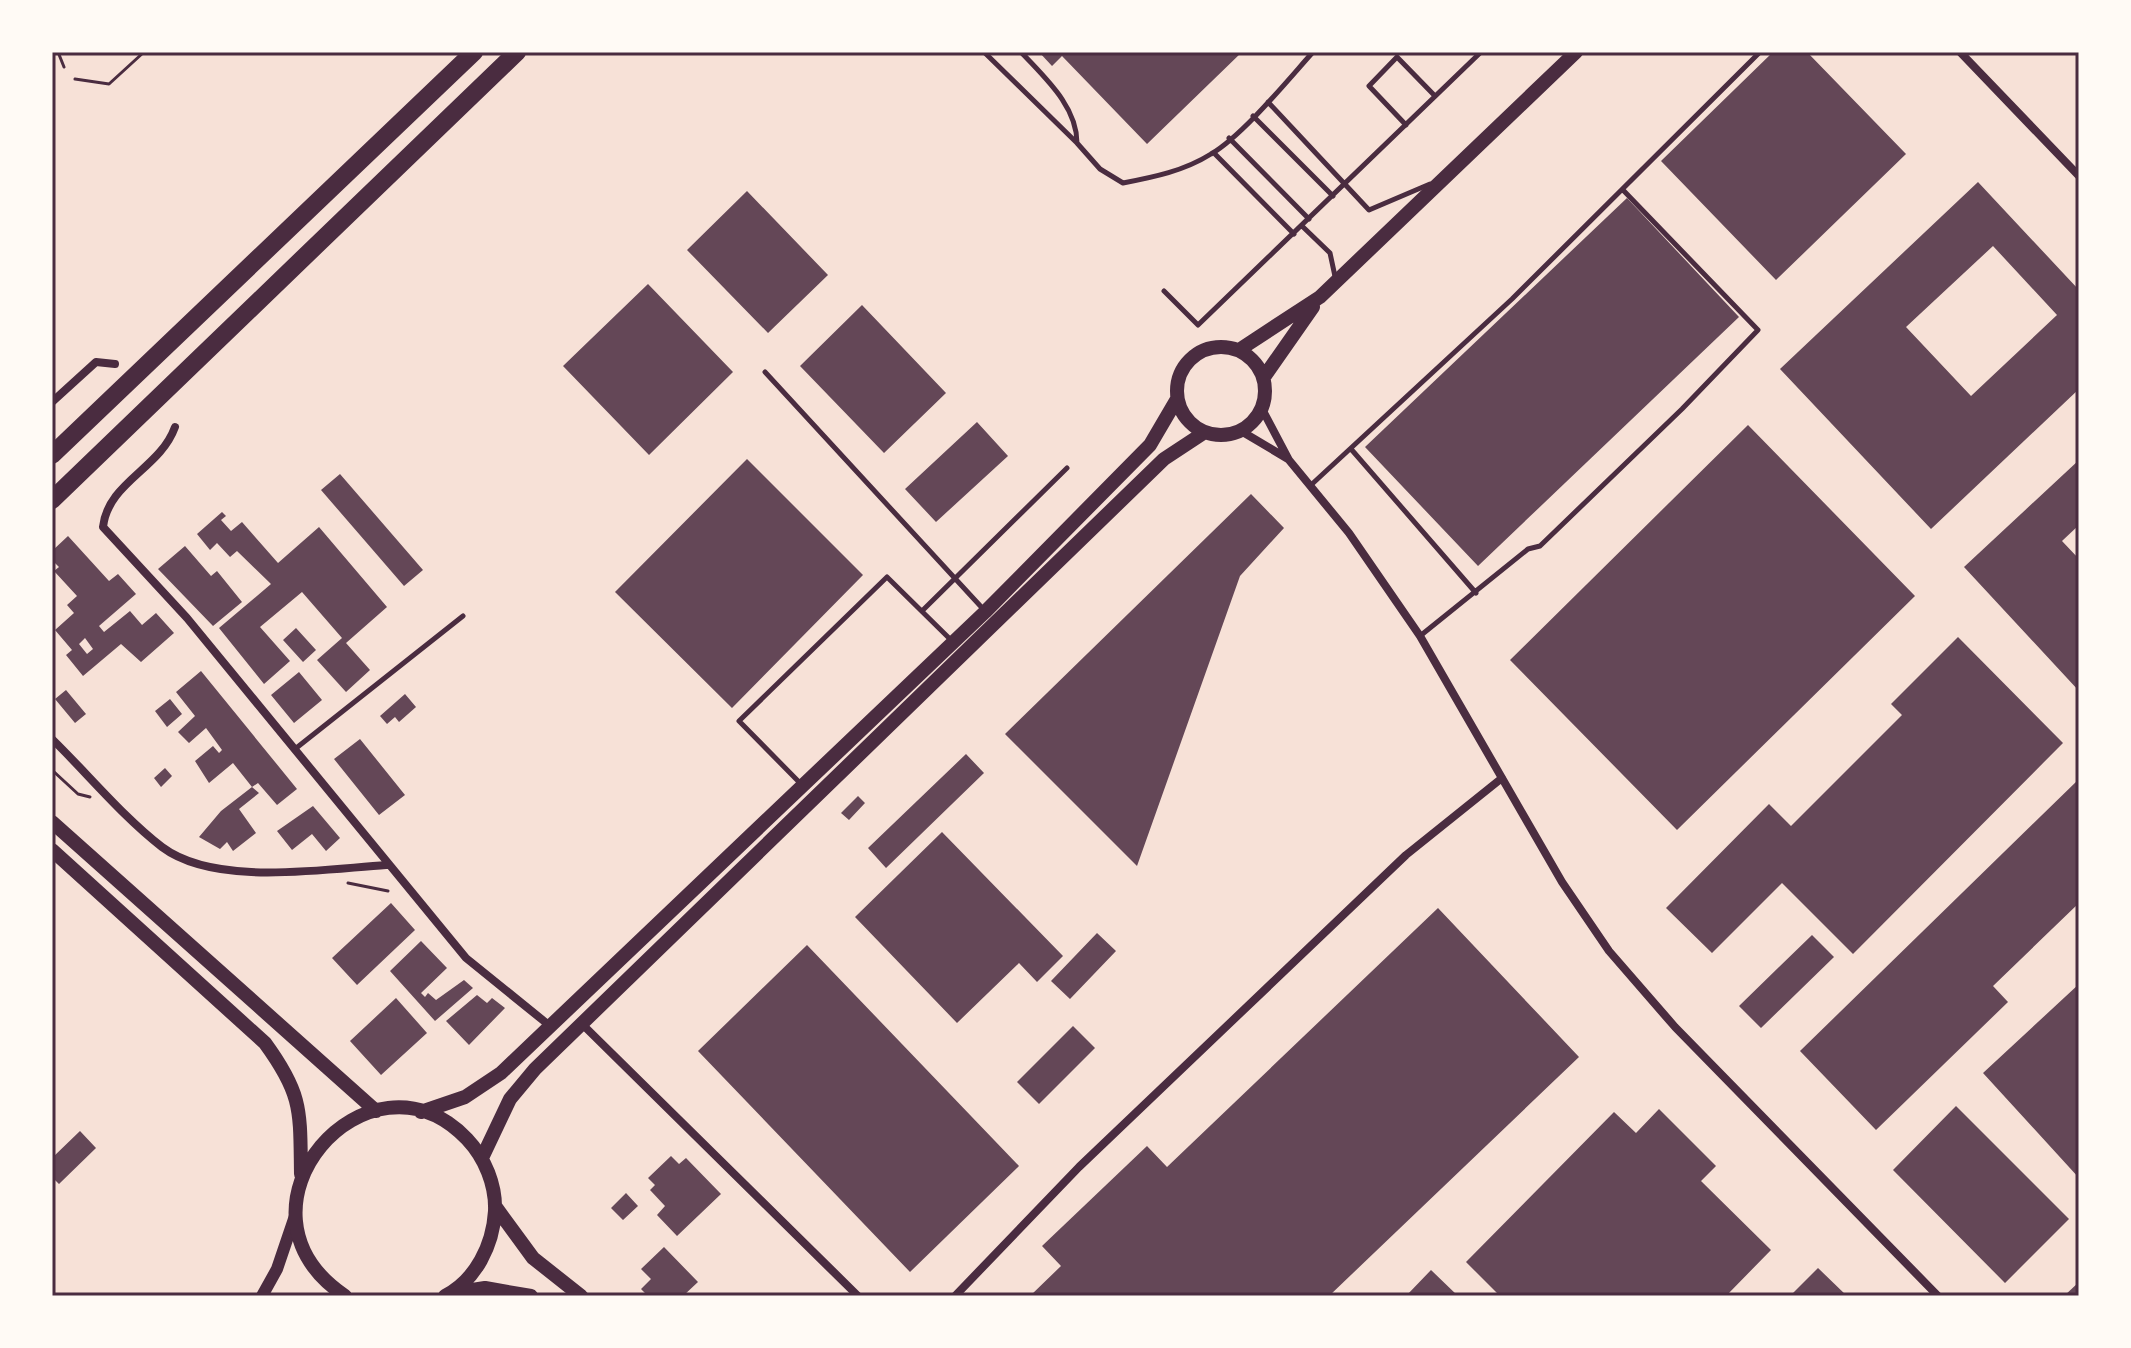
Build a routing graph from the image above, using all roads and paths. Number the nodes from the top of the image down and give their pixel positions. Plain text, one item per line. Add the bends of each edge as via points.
1 (58, 52) edge
2 (144, 52) edge
3 (474, 52) edge
4 (517, 52) edge
5 (984, 52) edge
6 (1021, 52) edge
7 (1313, 52) edge
8 (1481, 52) edge
9 (1576, 52) edge
10 (1760, 52) edge
11 (1960, 52) edge
12 (64, 67) dead end
13 (75, 79) dead end
14 (1435, 96) junction
15 (1268, 102) junction
16 (1253, 116) junction
17 (1406, 125) junction
18 (1229, 138) junction
19 (1077, 143) junction
20 (1214, 153) junction
21 (2079, 176) edge
22 (1447, 178) junction
23 (1347, 183) junction
24 (1623, 190) junction
25 (1333, 196) junction
26 (1309, 219) junction
27 (1302, 226) junction
28 (1294, 234) junction
29 (1336, 282) junction
30 (1164, 291) dead end
31 (1320, 297) junction
32 (1239, 350) junction
33 (115, 364) dead end
34 (765, 372) dead end
35 (1264, 377) junction
36 (1177, 399) junction
37 (52, 402) edge
38 (1262, 409) junction
39 (175, 427) dead end
40 (1241, 431) junction
41 (1205, 432) junction
42 (1350, 448) junction
43 (52, 455) edge
44 (1289, 460) junction
45 (1067, 468) dead end
46 (1310, 486) junction
47 (52, 500) edge
48 (957, 577) junction
49 (1476, 593) junction
50 (922, 611) junction
51 (985, 612) junction
52 (463, 616) dead end
53 (1420, 636) junction
54 (954, 643) junction
55 (52, 739) edge
56 (295, 749) junction
57 (52, 770) edge
58 (1502, 778) junction
59 (801, 784) junction
60 (115, 803) junction
61 (52, 822) edge
62 (52, 850) edge
63 (386, 865) junction
64 (345, 883) dead end
65 (388, 891) dead end
66 (582, 1024) junction
67 (550, 1026) junction
68 (376, 1111) junction
69 (421, 1112) junction
70 (482, 1158) junction
71 (301, 1174) junction
72 (495, 1206) junction
73 (295, 1216) junction
74 (447, 1295) edge
75 (262, 1296) edge
76 (345, 1296) edge
77 (531, 1296) edge
78 (581, 1296) edge
79 (858, 1296) edge
80 (955, 1296) edge
81 (1938, 1296) edge

1 - 12 path
2 - 13 path via 109,84
3 - 43 highway
4 - 47 highway
5 - 19 lane
6 - 19 lane via 1055,88 1077,125
7 - 15 lane
8 - 14 lane
9 - 22 main road
10 - 24 lane
11 - 21 street
14 - 17 lane
14 - 17 lane via 1397,57 1369,86
15 - 16 lane
15 - 23 lane
16 - 18 lane
16 - 25 lane
17 - 23 lane
18 - 20 lane
18 - 26 lane
19 - 20 lane via 1100,169 1123,183 1168,175
20 - 28 lane
22 - 23 lane via 1369,210
22 - 29 main road
23 - 25 lane
24 - 42 lane
24 - 49 lane via 1758,330 1540,546 1528,549
25 - 26 lane
26 - 27 lane
27 - 28 lane
27 - 29 lane via 1330,253
28 - 30 lane via 1198,325
29 - 31 main road
31 - 32 main road
31 - 35 main road
32 - 35 main road
32 - 36 main road via 1212,347 1199,352 1180,372
33 - 37 street via 96,362
34 - 48 lane
35 - 38 main road
36 - 41 main road via 1192,425
36 - 51 main road via 1150,445
38 - 40 main road
38 - 44 street
39 - 56 street via 168,446 110,499 103,527 187,618
40 - 41 main road
40 - 44 street
41 - 66 main road via 1164,459
42 - 46 lane
42 - 49 lane
44 - 46 street
45 - 48 lane
46 - 53 street
48 - 50 lane
48 - 51 lane
49 - 53 lane
50 - 54 lane
50 - 59 lane via 887,577 739,721
51 - 54 main road
52 - 56 lane
53 - 58 street
54 - 59 main road
55 - 60 street
56 - 63 street
57 - 60 path via 78,794
58 - 80 street via 1383,877 1079,1167
58 - 81 street via 1609,951 1675,1027
59 - 67 main road
60 - 63 street via 164,848 195,863 245,870
61 - 68 main road
62 - 71 main road via 265,1043 299,1105
63 - 67 street via 466,958
64 - 65 path
66 - 70 main road via 521,1085
66 - 79 street
67 - 69 main road via 484,1086
68 - 69 main road
68 - 71 main road via 329,1134
69 - 70 main road via 463,1135
70 - 72 main road
71 - 73 main road
72 - 74 main road via 494,1228 483,1257 465,1282
72 - 78 main road via 533,1258
73 - 75 street
73 - 76 main road via 308,1259
74 - 77 main road via 485,1288

